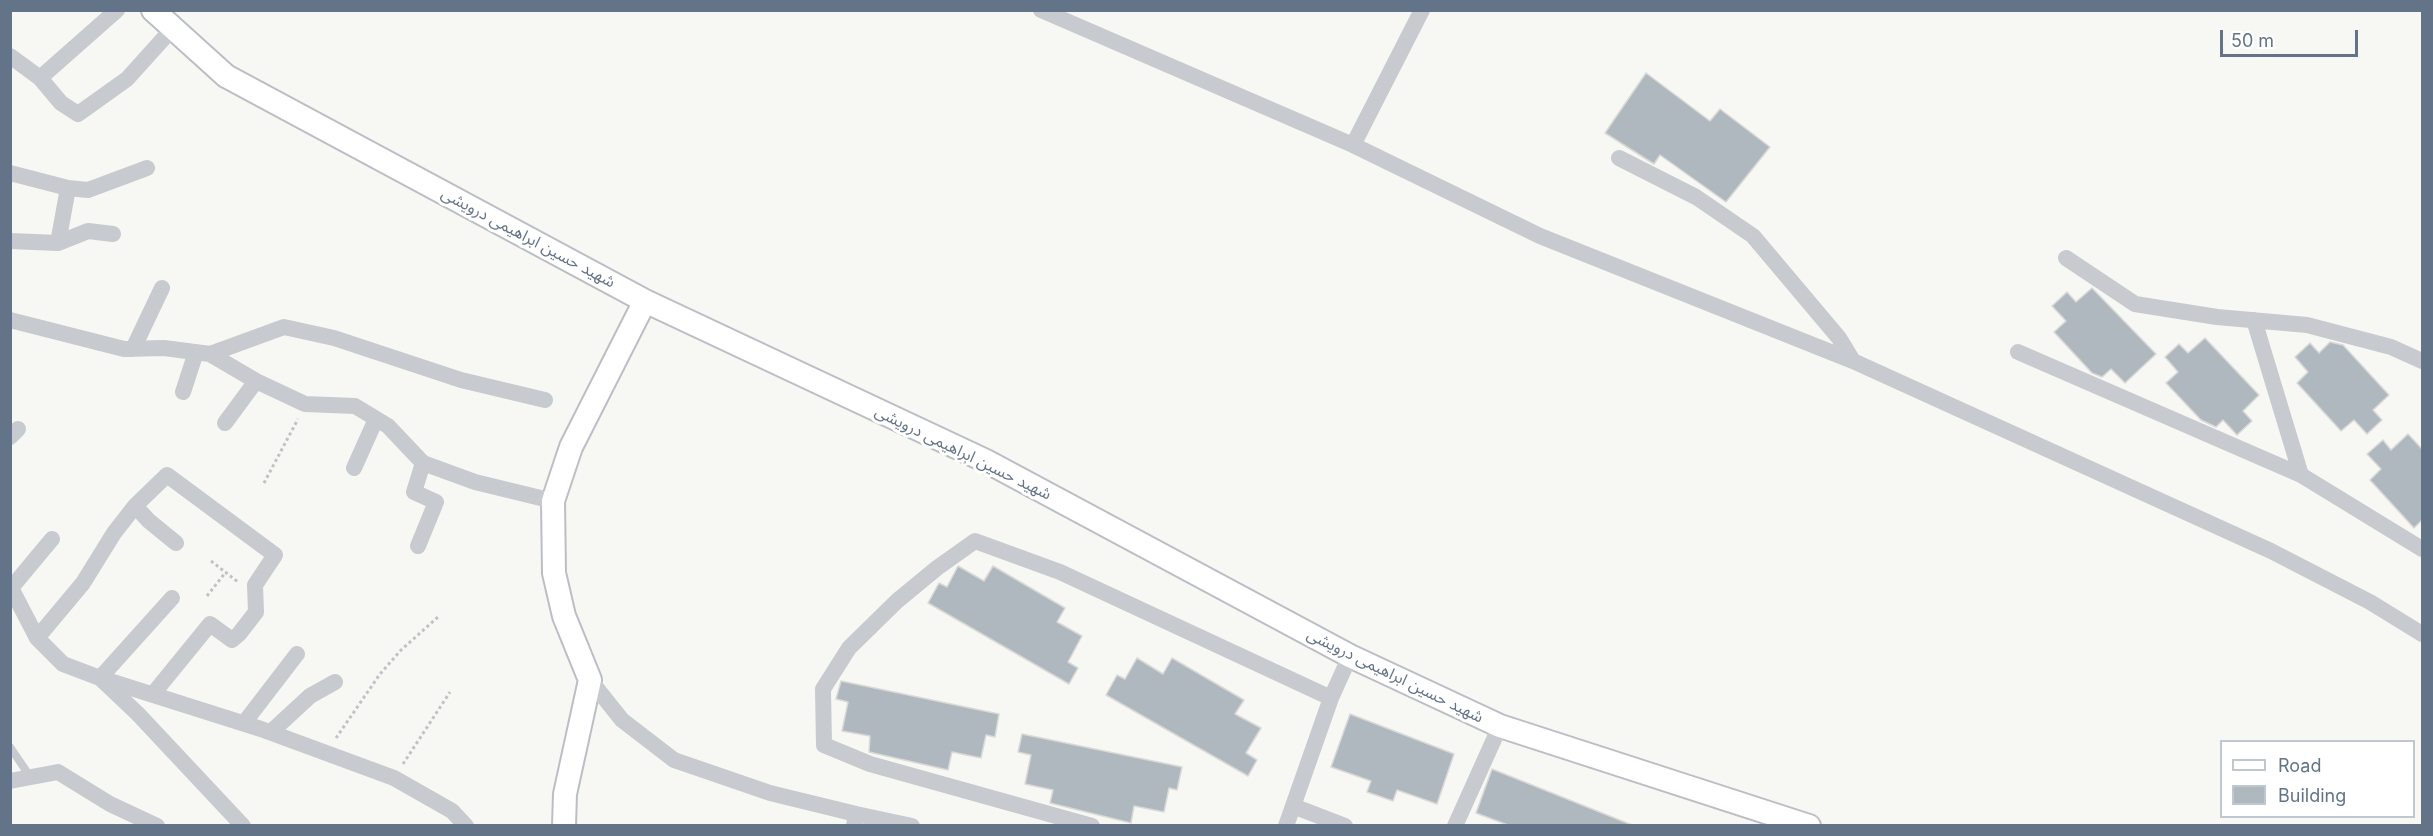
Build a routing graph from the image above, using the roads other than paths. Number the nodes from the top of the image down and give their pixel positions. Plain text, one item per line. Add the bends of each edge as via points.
1 (117, 10) edge
2 (153, 10) edge
3 (1041, 10) edge
4 (1422, 10) edge
5 (173, 28) junction
6 (10, 56) edge
7 (40, 78) junction
8 (1353, 145) junction
9 (1619, 158) dead end
10 (147, 168) dead end
11 (10, 173) edge
12 (68, 188) junction
13 (113, 234) dead end
14 (10, 242) edge
15 (58, 243) junction
16 (2066, 258) dead end
17 (162, 288) dead end
18 (645, 301) junction
19 (10, 320) edge
20 (2254, 320) junction
21 (133, 349) junction
22 (2018, 352) dead end
23 (203, 353) junction
24 (1853, 361) junction
25 (2422, 361) edge
26 (256, 381) junction
27 (183, 392) dead end
28 (545, 400) dead end
29 (376, 419) junction
30 (225, 423) dead end
31 (423, 463) junction
32 (354, 468) dead end
33 (2301, 475) junction
34 (553, 501) junction
35 (135, 506) junction
36 (52, 539) dead end
37 (176, 543) dead end
38 (418, 546) dead end
39 (2422, 549) edge
40 (11, 586) edge
41 (171, 598) dead end
42 (2422, 634) edge
43 (37, 638) junction
44 (297, 654) dead end
45 (1350, 656) junction
46 (100, 678) junction
47 (590, 680) junction
48 (335, 682) dead end
49 (153, 694) junction
50 (1331, 698) junction
51 (244, 723) junction
52 (1500, 726) junction
53 (271, 732) junction
54 (10, 747) edge
55 (31, 778) junction
56 (10, 781) edge
57 (1293, 806) junction
58 (855, 820) edge
59 (157, 825) edge
60 (243, 825) edge
61 (466, 825) edge
62 (564, 825) edge
63 (912, 825) edge
64 (1092, 825) edge
65 (1286, 825) edge
66 (1345, 825) edge
67 (1455, 825) edge
68 (1809, 825) edge

1 - 7 street
2 - 5 street, شهید حسین ابراهیمی درویشی
3 - 8 street
4 - 8 street
5 - 7 street via 127,79 78,114 62,103
5 - 18 street, شهید حسین ابراهیمی درویشی via 226,76
6 - 7 street
8 - 24 street via 1540,236
9 - 24 street via 1696,196 1752,236 1839,338
10 - 12 street via 87,190
11 - 12 street
12 - 15 street
13 - 15 street via 88,231
14 - 15 street
16 - 20 street via 2135,304
17 - 21 street
18 - 34 street via 571,447
18 - 45 street, شهید حسین ابراهیمی درویشی via 986,461
19 - 21 street via 51,333
20 - 25 street via 2307,325 2391,347
20 - 33 street
21 - 23 street
22 - 33 street
23 - 26 street
23 - 27 street
23 - 28 street via 284,327 334,338 461,380
24 - 42 street via 2271,551
26 - 29 street via 305,404 355,406
26 - 30 street
29 - 31 street via 388,426
29 - 32 street
31 - 34 street via 475,482
31 - 38 street via 414,492 436,502
33 - 39 street
34 - 47 street via 554,573 564,616
35 - 37 street
35 - 43 street via 83,583
35 - 49 street via 167,475 270,549 274,559 255,585 256,612 234,639 210,624
36 - 40 street
40 - 43 street
41 - 46 street
43 - 46 street via 63,664
44 - 51 street
45 - 50 street
45 - 52 street, شهید حسین ابراهیمی درویشی
46 - 49 street
46 - 60 street
47 - 58 street via 622,720 674,760
47 - 62 street via 565,794
48 - 53 street via 309,696
49 - 51 street
50 - 57 street
50 - 64 street via 1060,572 975,541 897,601 849,648 823,689 824,745 870,764
51 - 53 street
52 - 67 street
52 - 68 street, شهید حسین ابراهیمی درویشی
53 - 61 street via 394,778 452,811
54 - 55 lane
55 - 56 street
55 - 59 street via 58,772 110,804
57 - 65 street
57 - 66 street
58 - 63 street

